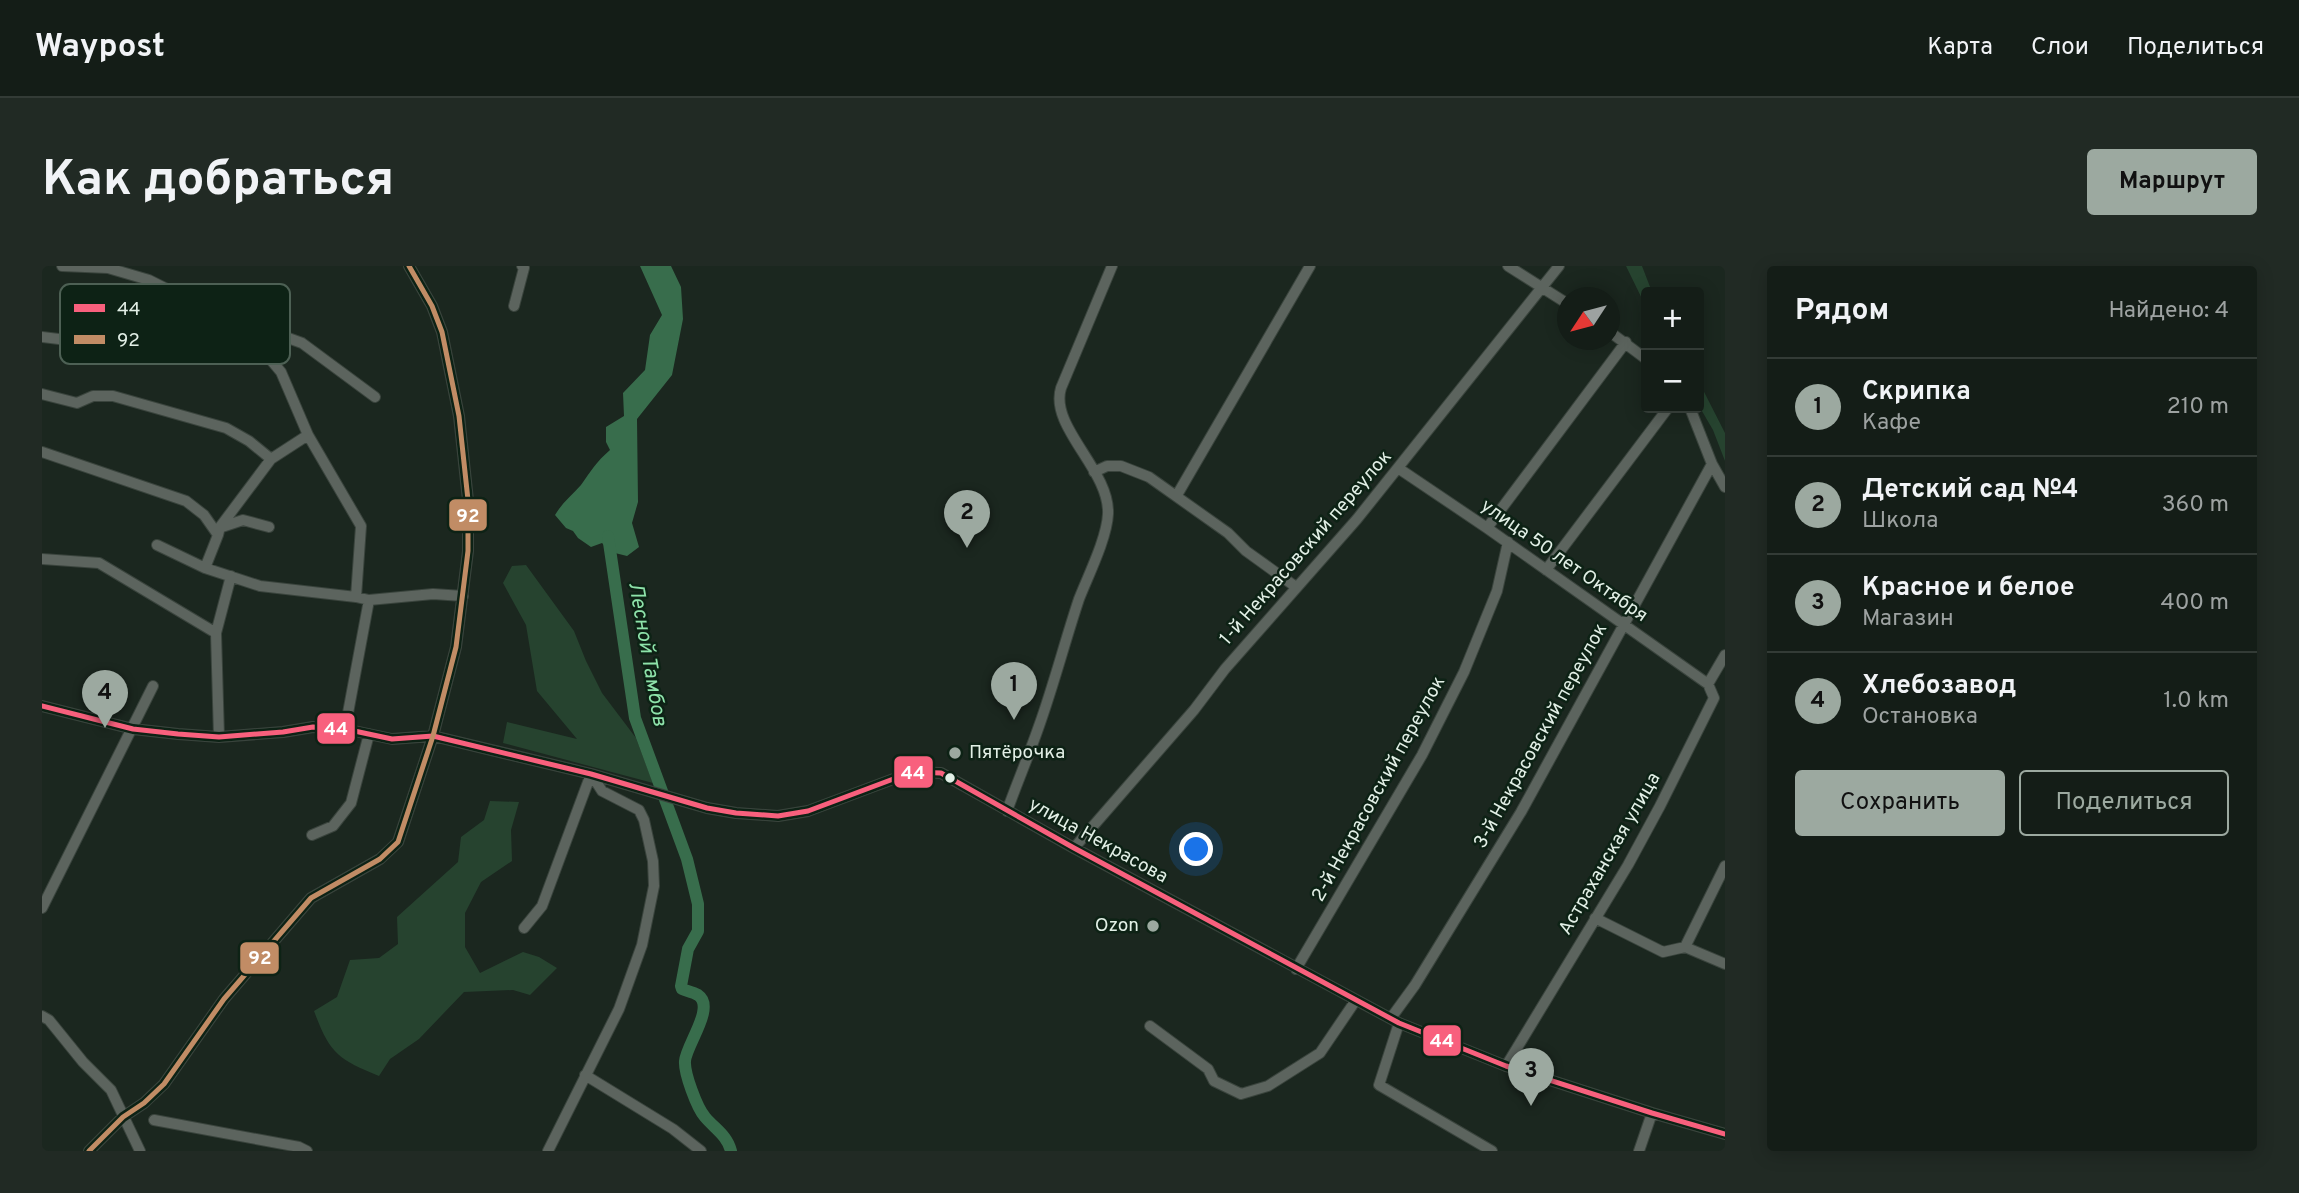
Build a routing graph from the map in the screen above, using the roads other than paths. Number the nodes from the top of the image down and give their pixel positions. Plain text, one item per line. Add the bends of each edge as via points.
1 (62, 266) edge
2 (522, 266) edge
3 (1112, 266) edge
4 (1310, 266) edge
5 (1508, 266) edge
6 (1559, 266) edge
7 (413, 267) edge
8 (157, 284) edge
9 (1541, 287) junction
10 (1557, 297) edge
11 (514, 306) dead end
12 (42, 337) edge
13 (1620, 338) edge
14 (60, 339) edge
15 (290, 339) edge
16 (1626, 342) junction
17 (1641, 355) edge
18 (274, 364) edge
19 (42, 394) edge
20 (375, 397) dead end
21 (1664, 413) edge
22 (1692, 413) edge
23 (308, 435) junction
24 (42, 452) edge
25 (271, 459) junction
26 (1712, 464) junction
27 (1398, 468) junction
28 (1094, 472) junction
29 (1725, 487) edge
30 (1177, 495) junction
31 (269, 527) dead end
32 (1488, 528) junction
33 (219, 531) junction
34 (1508, 542) junction
35 (157, 545) dead end
36 (42, 559) edge
37 (205, 568) junction
38 (1546, 569) junction
39 (231, 576) junction
40 (1296, 587) junction
41 (463, 596) junction
42 (356, 597) junction
43 (369, 600) junction
44 (1623, 624) junction
45 (216, 633) junction
46 (1725, 655) edge
47 (1708, 684) junction
48 (153, 686) dead end
49 (45, 707) edge
50 (42, 720) edge
51 (132, 729) junction
52 (345, 729) junction
53 (369, 734) junction
54 (433, 736) junction
55 (219, 737) junction
56 (591, 774) junction
57 (1007, 811) junction
58 (312, 835) dead end
59 (1074, 848) junction
60 (1725, 866) edge
61 (42, 908) edge
62 (1595, 918) junction
63 (524, 928) dead end
64 (1685, 947) junction
65 (1725, 964) edge
66 (1296, 969) junction
67 (1356, 1000) junction
68 (42, 1016) edge
69 (1395, 1021) junction
70 (1150, 1026) dead end
71 (1506, 1066) junction
72 (585, 1075) junction
73 (1652, 1113) junction
74 (123, 1117) junction
75 (154, 1120) dead end
76 (1725, 1134) edge
77 (89, 1151) edge
78 (140, 1151) edge
79 (307, 1151) edge
80 (548, 1151) edge
81 (701, 1151) edge
82 (1492, 1151) edge
83 (1639, 1151) edge

1 - 8 street via 107,268
2 - 11 street
3 - 28 street via 1059,400 1062,416
4 - 30 street
5 - 9 street
6 - 9 street, 1-й Некрасовский переулок
7 - 41 street via 442,331 459,416 468,500
9 - 10 street
9 - 27 street, 1-й Некрасовский переулок
12 - 14 street
13 - 16 street
15 - 20 street
16 - 17 street
16 - 32 street
18 - 23 street
19 - 25 street via 77,403 93,396 113,396 226,428
21 - 38 street
22 - 26 street
23 - 25 street
23 - 42 street via 361,526
24 - 33 street via 186,501
25 - 33 street
26 - 29 street
26 - 44 street, 3-й Некрасовский переулок
27 - 32 street, улица 50 лет Октября
27 - 40 street, 1-й Некрасовский переулок
28 - 30 street via 1107,466 1127,467
28 - 57 street via 1107,501 1107,525
30 - 40 street
31 - 33 street via 243,520
32 - 34 street, улица 50 лет Октября
33 - 37 street
34 - 38 street, улица 50 лет Октября
34 - 66 street, 2-й Некрасовский переулок via 1497,591 1464,672 1422,755
35 - 37 street
36 - 45 street via 99,564
37 - 39 street
38 - 44 street, улица 50 лет Октября
39 - 42 street via 260,586
39 - 45 street
40 - 59 street, 1-й Некрасовский переулок
41 - 43 street
41 - 54 street via 456,647
42 - 43 street
43 - 52 street
44 - 47 street, улица 50 лет Октября
44 - 69 street, 3-й Некрасовский переулок via 1514,823
45 - 55 street
46 - 47 street, Астраханская улица
47 - 62 street, Астраханская улица via 1714,698 1660,806
48 - 51 street
49 - 50 street
49 - 51 street, улица Некрасова
51 - 55 street, улица Некрасова
51 - 61 street
52 - 53 street, улица Некрасова
52 - 55 street, улица Некрасова via 313,727
53 - 54 street, улица Некрасова via 392,739
53 - 58 street via 351,803 333,826
54 - 56 street, улица Некрасова
54 - 74 street via 398,842 380,859 311,898 224,999 164,1084
56 - 57 street, улица Некрасова via 707,808 778,817 926,771 942,773
56 - 63 street via 542,906
56 - 72 street via 602,791 639,810 653,861 654,886 634,972
57 - 59 street, улица Некрасова
59 - 66 street, улица Некрасова
60 - 64 street
62 - 64 street via 1664,952
62 - 71 street, Астраханская улица
64 - 65 street
66 - 67 street, улица Некрасова
67 - 69 street, улица Некрасова
67 - 70 street via 1320,1053 1268,1086 1241,1094 1214,1081 1208,1069
68 - 74 street via 111,1090
69 - 71 street, улица Некрасова
69 - 82 street, 3-й Некрасовский переулок via 1379,1085
71 - 73 street, улица Некрасова
72 - 80 street
72 - 81 street
73 - 76 street, улица Некрасова
73 - 83 street
74 - 77 street
74 - 78 street
75 - 79 street

